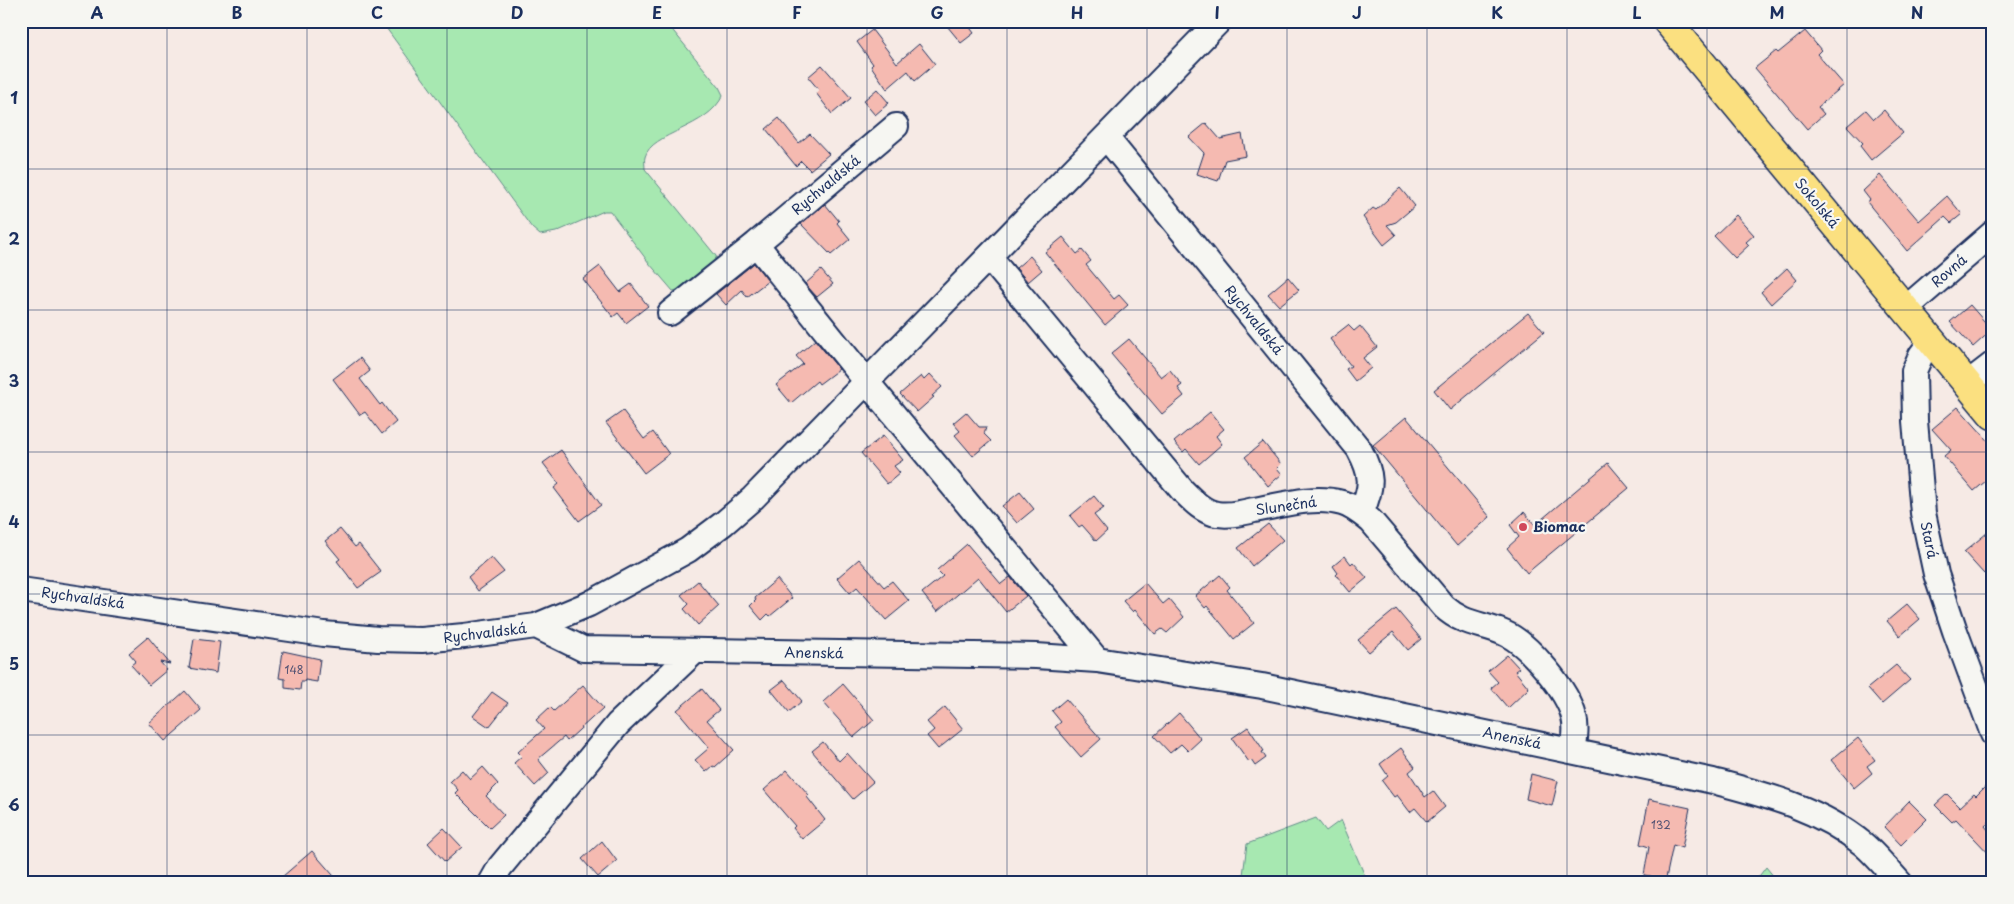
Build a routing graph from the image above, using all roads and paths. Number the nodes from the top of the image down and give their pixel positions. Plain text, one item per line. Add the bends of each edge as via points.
1 (1219, 21) edge
2 (1667, 21) edge
3 (896, 126) dead end
4 (1106, 137) junction
5 (1993, 233) edge
6 (756, 244) junction
7 (989, 257) junction
8 (1905, 309) junction
9 (670, 313) dead end
10 (1931, 342) junction
11 (1993, 364) edge
12 (866, 382) junction
13 (1967, 384) junction
14 (1993, 415) edge
15 (1361, 513) junction
16 (21, 590) edge
17 (536, 626) junction
18 (694, 652) junction
19 (1097, 660) junction
20 (1993, 734) edge
21 (1574, 751) junction
22 (491, 883) edge
23 (1900, 883) edge

1 - 4 street, Rychvaldská
2 - 8 main road, Sokolská
3 - 6 street, Rychvaldská
4 - 7 street, Rychvaldská
4 - 15 street, Rychvaldská via 1359,449 1368,466 1371,482
5 - 8 street, Rovná
6 - 9 street, Rychvaldská
6 - 12 street
7 - 12 street, Rychvaldská
7 - 15 street, Slunečná via 1182,490 1198,505 1215,514 1236,514 1295,502 1324,500 1342,503
8 - 10 main road, Sokolská
10 - 13 main road, Sokolská
10 - 20 street, Stará via 1914,372 1915,422 1924,513 1936,574
11 - 13 street
12 - 17 street, Rychvaldská via 753,498 688,550 589,604
12 - 19 street
13 - 14 main road, Sokolská
15 - 21 street, Slunečná via 1371,520 1454,616 1504,633 1520,643 1544,668 1567,698 1574,717
16 - 17 street, Rychvaldská via 378,639 422,640
17 - 18 street, Anenská via 583,649
18 - 19 street, Anenská via 1036,656
18 - 22 street via 618,724 500,867
19 - 21 street, Anenská via 1262,686
21 - 23 street, Anenská via 1713,780 1785,800 1863,844

